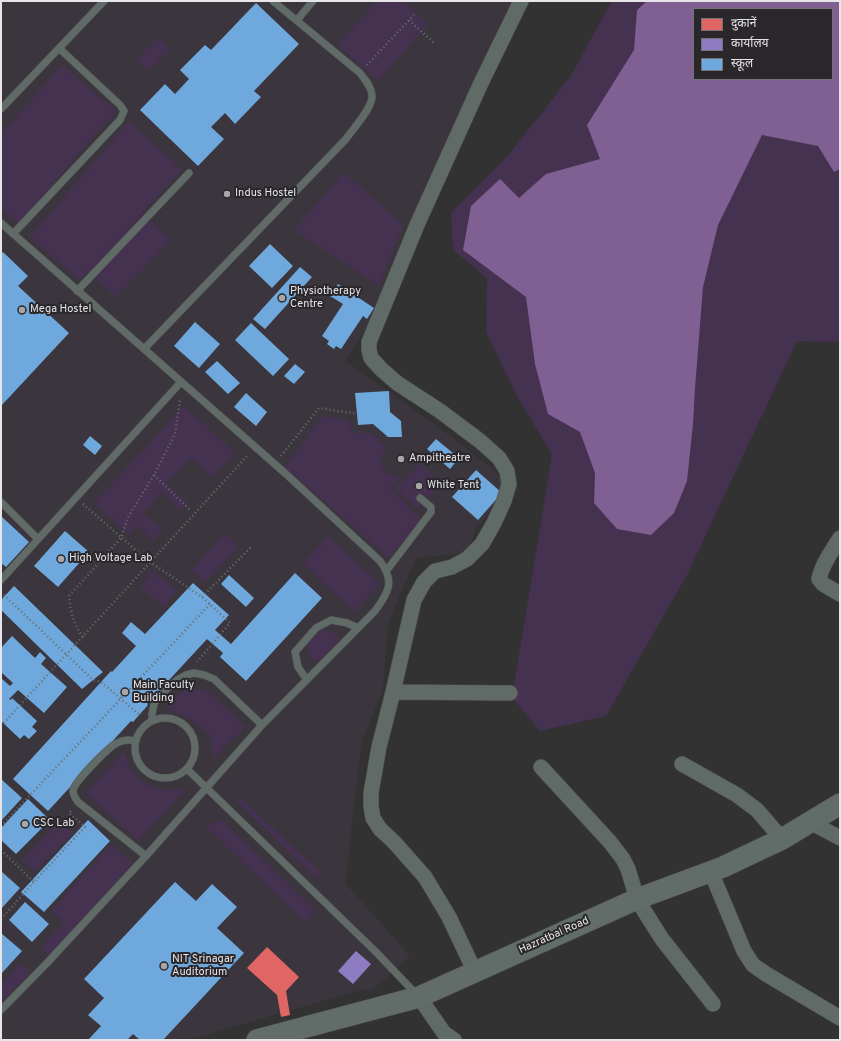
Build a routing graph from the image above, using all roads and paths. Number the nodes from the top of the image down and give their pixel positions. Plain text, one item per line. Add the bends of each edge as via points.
1 (104, 1) edge
2 (273, 1) edge
3 (313, 1) edge
4 (521, 1) edge
5 (414, 15) dead end
6 (297, 20) junction
7 (409, 20) junction
8 (434, 43) dead end
9 (60, 49) junction
10 (360, 73) junction
11 (1, 109) edge
12 (189, 172) dead end
13 (1, 224) edge
14 (13, 234) junction
15 (77, 291) junction
16 (144, 349) junction
17 (181, 382) junction
18 (357, 414) dead end
19 (256, 448) junction
20 (274, 464) junction
21 (154, 475) junction
22 (75, 498) junction
23 (420, 498) dead end
24 (1, 502) edge
25 (190, 510) dead end
26 (121, 538) junction
27 (840, 538) edge
28 (38, 539) junction
29 (251, 547) dead end
30 (150, 563) junction
31 (387, 570) junction
32 (1, 580) edge
33 (1, 592) edge
34 (840, 594) edge
35 (202, 597) junction
36 (210, 604) junction
37 (358, 628) junction
38 (83, 637) junction
39 (66, 655) junction
40 (186, 675) junction
41 (306, 680) junction
42 (393, 692) junction
43 (510, 693) dead end
44 (121, 698) junction
45 (152, 721) junction
46 (145, 725) junction
47 (262, 725) junction
48 (1, 726) edge
49 (136, 741) junction
50 (682, 764) dead end
51 (541, 767) dead end
52 (187, 769) junction
53 (207, 787) junction
54 (78, 802) junction
55 (840, 804) edge
56 (810, 822) junction
57 (1, 826) edge
58 (840, 838) edge
59 (782, 839) junction
60 (1, 850) edge
61 (146, 856) junction
62 (711, 872) junction
63 (34, 882) junction
64 (637, 899) junction
65 (1, 919) edge
66 (475, 972) junction
67 (419, 997) junction
68 (713, 1004) dead end
69 (1, 1010) edge
70 (840, 1018) edge
71 (257, 1040) edge
72 (454, 1040) edge

1 - 9 lane
2 - 6 lane
3 - 6 lane
4 - 42 street via 417,225 370,342 371,358 381,369 397,383 463,428 499,458 507,471 509,484 494,523 482,544 467,559 452,567 435,571 424,582 414,600
5 - 7 path
6 - 10 lane
7 - 8 path
7 - 10 path
9 - 11 lane
9 - 14 lane via 124,111 120,120
10 - 16 lane via 369,85 372,96 370,105 346,139
12 - 15 lane
13 - 14 lane
14 - 15 lane
15 - 16 lane
16 - 17 lane
17 - 19 lane
17 - 21 path via 175,434
17 - 22 lane
18 - 20 path via 319,408
19 - 20 lane
19 - 30 path
20 - 31 lane
21 - 25 path
21 - 26 path via 128,516
22 - 26 path
22 - 28 lane
23 - 31 lane via 431,507 431,512
24 - 28 lane
26 - 30 path
26 - 38 path via 69,596 74,624
27 - 34 street via 820,572 820,579 823,584
28 - 32 lane
29 - 35 path
30 - 35 path
30 - 38 path
31 - 37 lane via 390,584 385,597 376,611
33 - 39 path
35 - 36 path
36 - 40 path via 230,623
36 - 44 path
37 - 41 lane
37 - 41 lane via 331,620 316,628 295,652 298,667
38 - 39 path
39 - 44 path via 92,680 101,682
39 - 48 path
40 - 45 lane via 159,696 154,704
40 - 47 lane via 194,673 214,679
41 - 47 lane
42 - 43 street
42 - 66 street via 374,772 371,806 373,818 425,878 449,917
44 - 46 path via 141,714
44 - 57 path
45 - 46 lane
45 - 52 lane via 160,718 173,719 191,731 196,747 192,763
46 - 49 lane
47 - 53 lane
49 - 52 lane via 137,759 148,773 165,779 173,778
49 - 54 lane via 116,743 99,759 73,789
50 - 59 street via 737,795 757,810
51 - 64 street via 623,859
52 - 53 lane
53 - 61 lane
53 - 67 lane
54 - 61 lane
54 - 63 path via 69,813 85,827
55 - 56 main road, Hazratbal Road
56 - 58 street
56 - 59 main road, Hazratbal Road
59 - 62 main road, Hazratbal Road
60 - 63 path
61 - 69 lane
62 - 64 main road, Hazratbal Road
62 - 70 street via 744,951 753,965
63 - 65 path
64 - 66 main road, Hazratbal Road
64 - 68 street via 662,939
66 - 67 main road, Hazratbal Road
67 - 71 main road, Hazratbal Road
67 - 72 street via 444,1033

